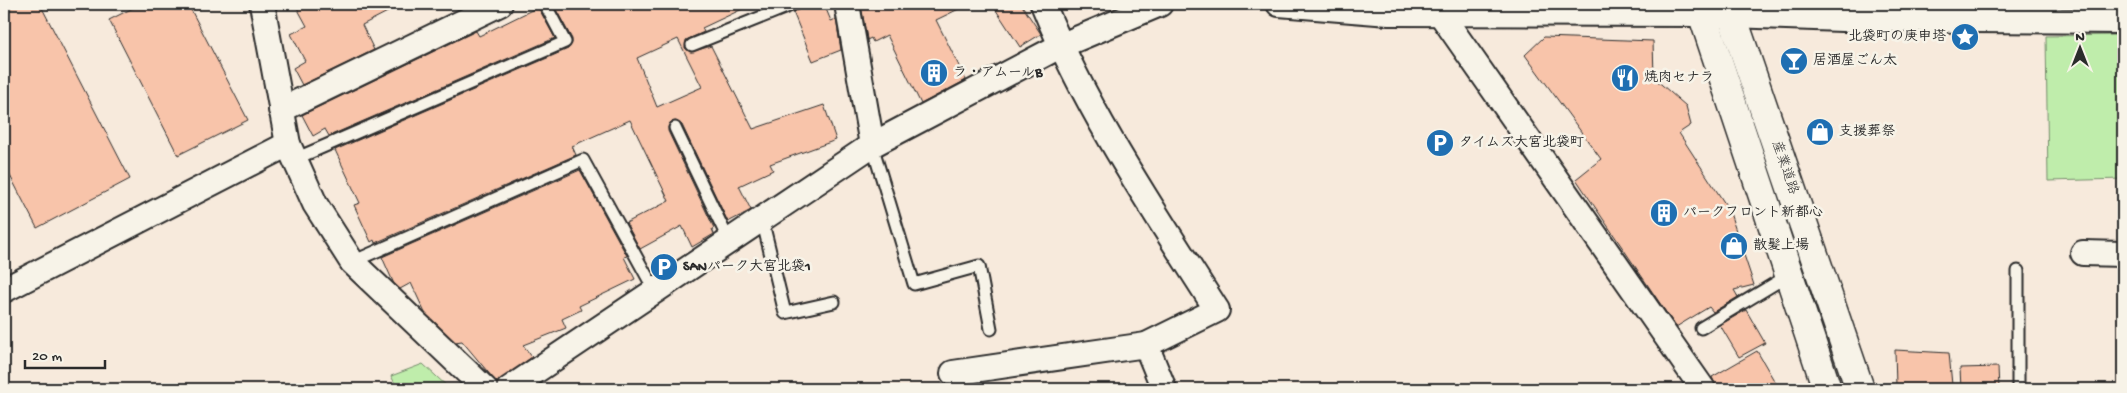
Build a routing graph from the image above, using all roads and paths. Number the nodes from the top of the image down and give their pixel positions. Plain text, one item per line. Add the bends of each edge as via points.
1 (262, 4) edge
2 (500, 4) edge
3 (545, 4) edge
4 (794, 4) edge
5 (847, 4) edge
6 (1043, 4) edge
7 (1160, 4) edge
8 (1279, 4) edge
9 (1701, 9) edge
10 (1730, 9) edge
11 (1842, 11) edge
12 (2032, 11) edge
13 (1440, 13) junction
14 (2123, 21) edge
15 (692, 45) dead end
16 (1060, 46) junction
17 (281, 110) junction
18 (675, 128) dead end
19 (872, 145) junction
20 (291, 152) junction
21 (762, 220) junction
22 (729, 241) junction
23 (2084, 253) dead end
24 (2123, 254) edge
25 (352, 262) junction
26 (2018, 271) dead end
27 (1790, 274) junction
28 (4, 290) edge
29 (655, 291) junction
30 (834, 302) dead end
31 (1701, 328) dead end
32 (990, 329) dead end
33 (1146, 345) junction
34 (953, 373) dead end
35 (485, 389) edge
36 (509, 389) edge
37 (1164, 389) edge
38 (1703, 389) edge
39 (1827, 389) edge
40 (1860, 389) edge
41 (2018, 389) edge

1 - 17 street
2 - 17 street
3 - 20 lane via 565,42
4 - 15 lane
5 - 19 street
6 - 16 street
7 - 16 street
8 - 13 street via 1389,13
9 - 10 street
9 - 13 street
9 - 27 main road, 産業道路
10 - 11 street
10 - 40 main road, 産業道路
11 - 12 street
12 - 14 street
13 - 38 street
16 - 19 street
16 - 33 street via 1145,197 1217,310
17 - 20 street
18 - 22 lane
19 - 21 street
19 - 32 lane via 914,284 979,266
20 - 25 street via 315,204
20 - 28 street
21 - 22 street
21 - 30 lane via 785,313
22 - 29 street
23 - 24 street
25 - 29 lane via 583,160
25 - 35 street
26 - 41 lane
27 - 31 lane
27 - 39 main road, 産業道路
29 - 36 street
33 - 34 street
33 - 37 street

